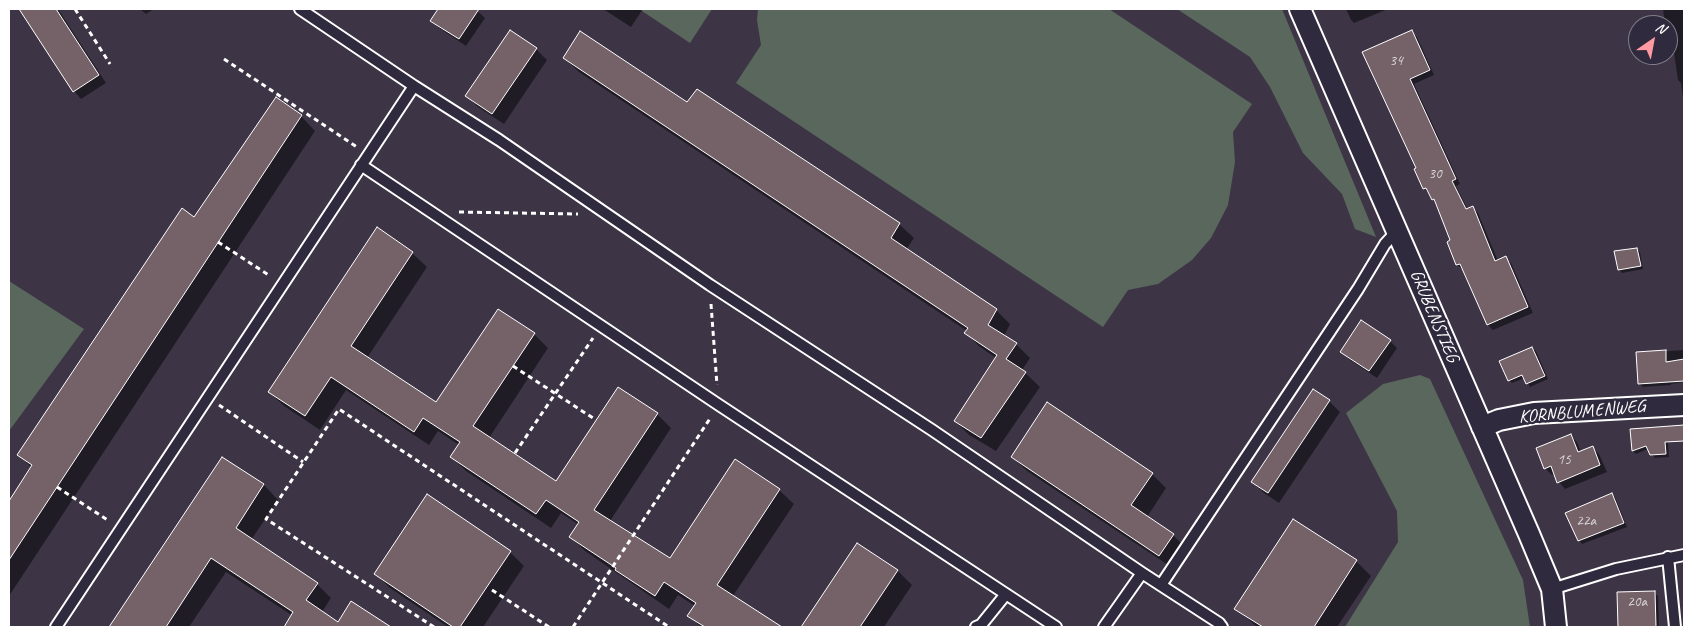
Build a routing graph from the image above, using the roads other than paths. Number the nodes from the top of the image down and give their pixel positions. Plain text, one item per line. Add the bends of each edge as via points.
1 (300, 9) edge
2 (1300, 9) edge
3 (414, 86) junction
4 (361, 165) junction
5 (1397, 231) junction
6 (1684, 405) edge
7 (1482, 427) junction
8 (1684, 554) edge
9 (1668, 558) junction
10 (1142, 573) junction
11 (1161, 585) junction
12 (1552, 589) junction
13 (1006, 594) junction
14 (56, 627) edge
15 (976, 627) edge
16 (1056, 627) edge
17 (1104, 627) edge
18 (1222, 627) edge
19 (1556, 627) edge
20 (1675, 627) edge

1 - 3 lane
2 - 5 street, GRUBENSTIEG
3 - 4 lane
3 - 10 lane
4 - 13 lane
4 - 14 lane
5 - 7 street, GRUBENSTIEG
5 - 11 lane via 1385,244
6 - 7 street, KORNBLUMENWEG via 1534,413
7 - 12 street, GRUBENSTIEG
8 - 9 lane
9 - 12 lane via 1616,569
9 - 20 lane
10 - 11 lane
10 - 17 lane
11 - 18 lane
12 - 19 street, GRUBENSTIEG
13 - 15 lane
13 - 16 lane

